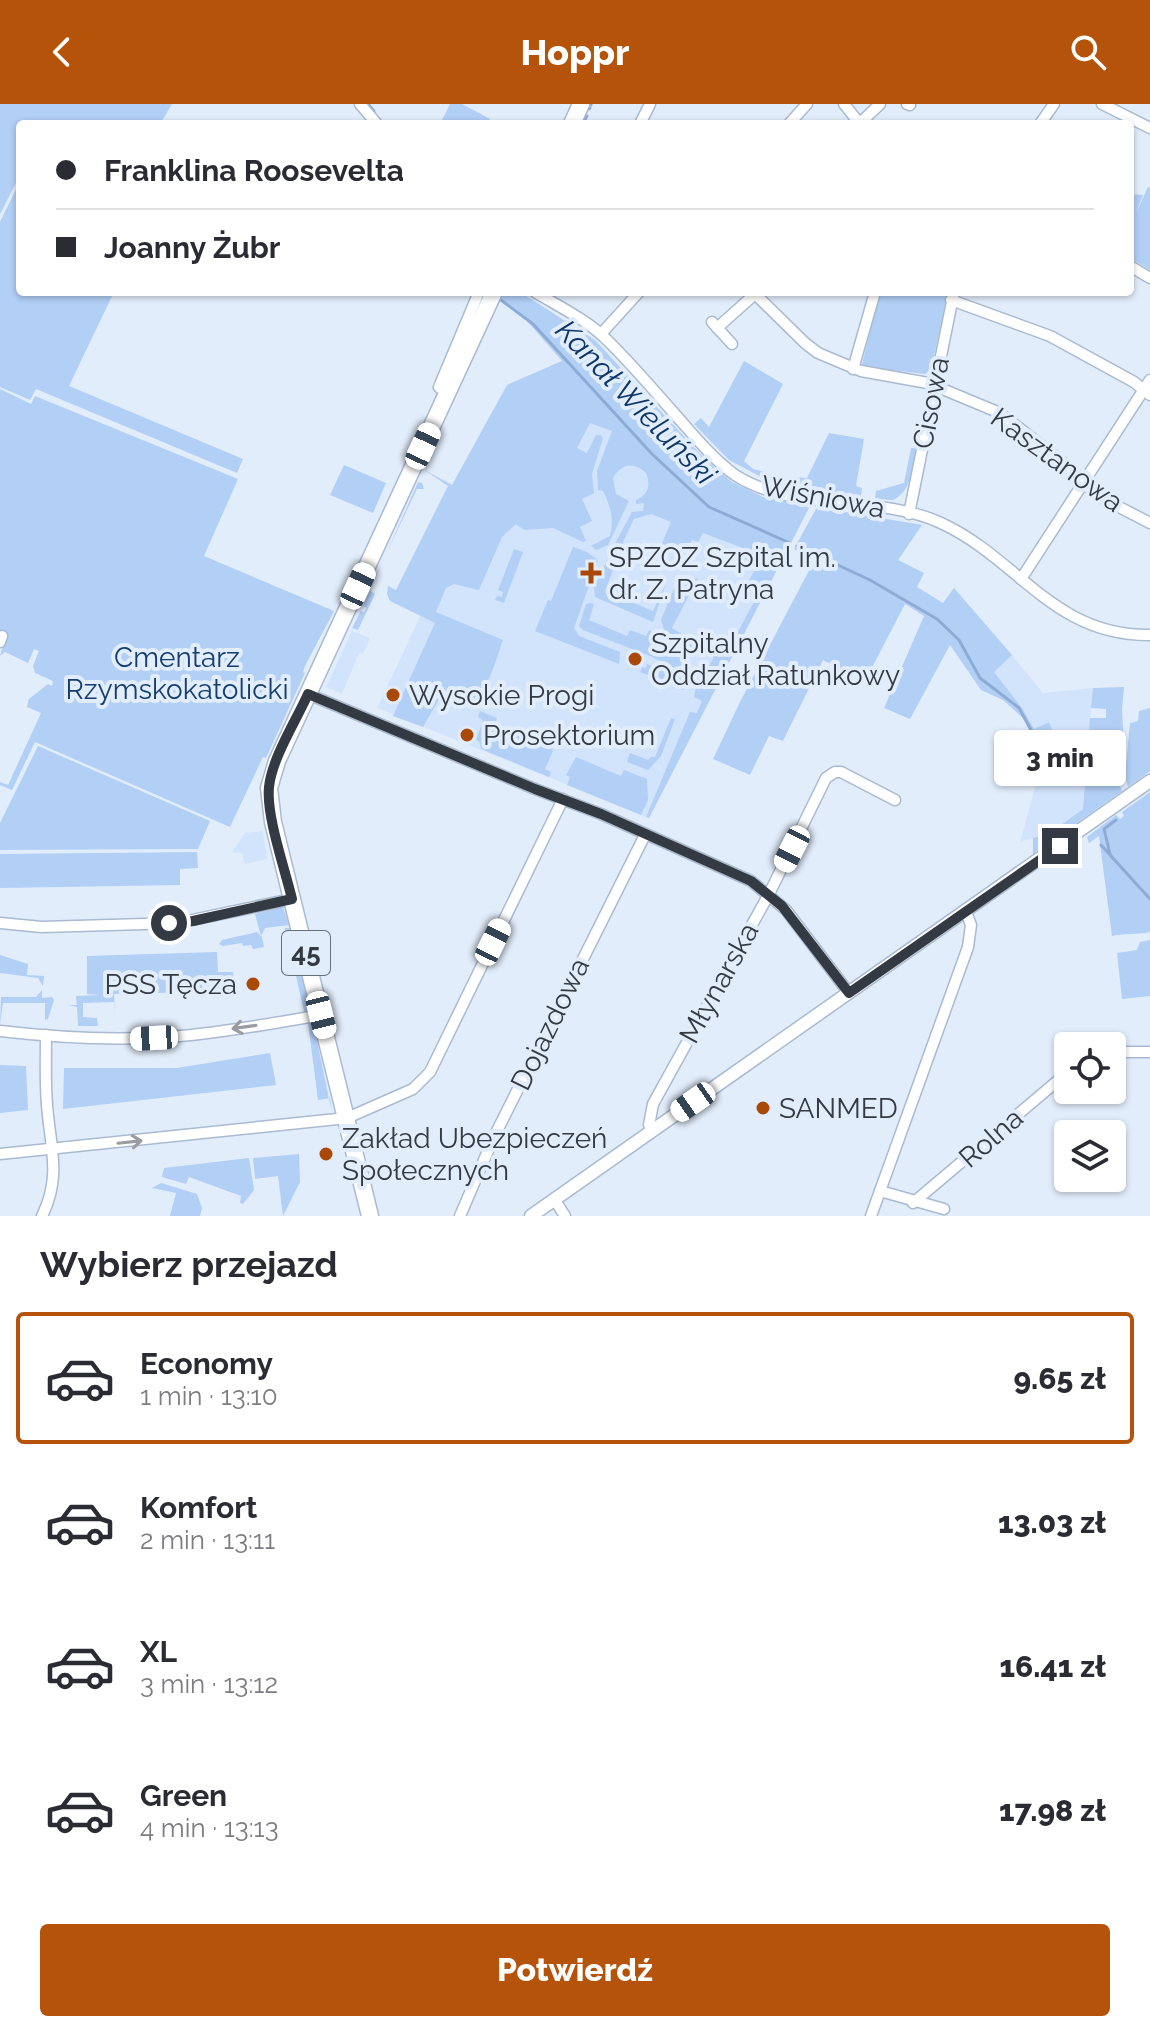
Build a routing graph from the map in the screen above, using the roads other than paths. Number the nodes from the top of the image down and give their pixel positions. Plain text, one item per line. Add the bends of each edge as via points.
1 (360, 104) edge
2 (807, 104) edge
3 (844, 104) edge
4 (880, 104) edge
5 (1102, 104) edge
6 (374, 120) edge
7 (793, 120) edge
8 (857, 120) edge
9 (864, 120) edge
10 (1150, 128) edge
11 (477, 296) edge
12 (492, 296) edge
13 (541, 296) edge
14 (635, 296) edge
15 (750, 296) edge
16 (757, 296) edge
17 (874, 296) edge
18 (952, 296) edge
19 (601, 334) junction
20 (732, 344) dead end
21 (853, 369) junction
22 (935, 386) junction
23 (1148, 388) edge
24 (447, 394) junction
25 (1084, 483) junction
26 (909, 514) junction
27 (1150, 523) edge
28 (1021, 579) junction
29 (1150, 635) edge
30 (308, 694) junction
31 (1150, 781) edge
32 (563, 799) junction
33 (895, 800) dead end
34 (645, 835) junction
35 (769, 894) junction
36 (292, 899) junction
37 (966, 912) junction
38 (0, 923) edge
39 (849, 993) junction
40 (321, 1015) junction
41 (0, 1031) edge
42 (46, 1035) junction
43 (1126, 1052) edge
44 (1150, 1052) edge
45 (1054, 1084) edge
46 (347, 1118) junction
47 (652, 1130) junction
48 (52, 1149) junction
49 (0, 1154) edge
50 (880, 1191) junction
51 (554, 1199) junction
52 (913, 1203) junction
53 (944, 1209) dead end
54 (42, 1216) edge
55 (370, 1216) edge
56 (460, 1216) edge
57 (531, 1216) edge
58 (565, 1216) edge
59 (871, 1216) edge

1 - 6 street
2 - 7 street
3 - 8 street
4 - 9 street
5 - 10 street
11 - 24 street via 439,387
12 - 24 main road, 45
13 - 19 street, Wiśniowa
14 - 19 street
15 - 20 street, Kasztanowa via 714,325
16 - 21 street, Kasztanowa via 811,348
17 - 21 street
18 - 22 street, Cisowa
18 - 23 street via 1050,336
19 - 26 street, Wiśniowa via 714,458 743,480 779,492
21 - 22 street, Kasztanowa
22 - 25 street, Kasztanowa via 1008,417
22 - 26 street, Cisowa
23 - 25 street
24 - 30 main road, 45
25 - 27 street, Kasztanowa via 1096,495
25 - 28 street
26 - 28 street, Wiśniowa via 953,530
28 - 29 street, Wiśniowa via 1087,625
30 - 32 street
30 - 36 main road, 45 via 269,788
31 - 37 street
32 - 34 street
32 - 46 street via 430,1072 413,1089
33 - 35 street, Młynarska via 841,772 830,774
34 - 35 street
34 - 56 street, Dojazdowa
35 - 39 street
35 - 47 street, Młynarska via 653,1104
36 - 38 street via 178,923
36 - 40 main road, 45
37 - 39 street
37 - 50 street via 971,925 968,947
39 - 47 street
40 -> 42 street via 180,1036
40 - 46 main road, 45
41 - 42 street
42 - 48 street
43 - 44 street
45 - 52 street, Rolna
48 -> 46 street
46 - 55 main road, 45
47 - 51 street
48 - 49 street
48 - 54 street via 53,1188
50 - 52 street
50 - 59 street
51 - 57 street
51 - 58 street
52 - 53 street

